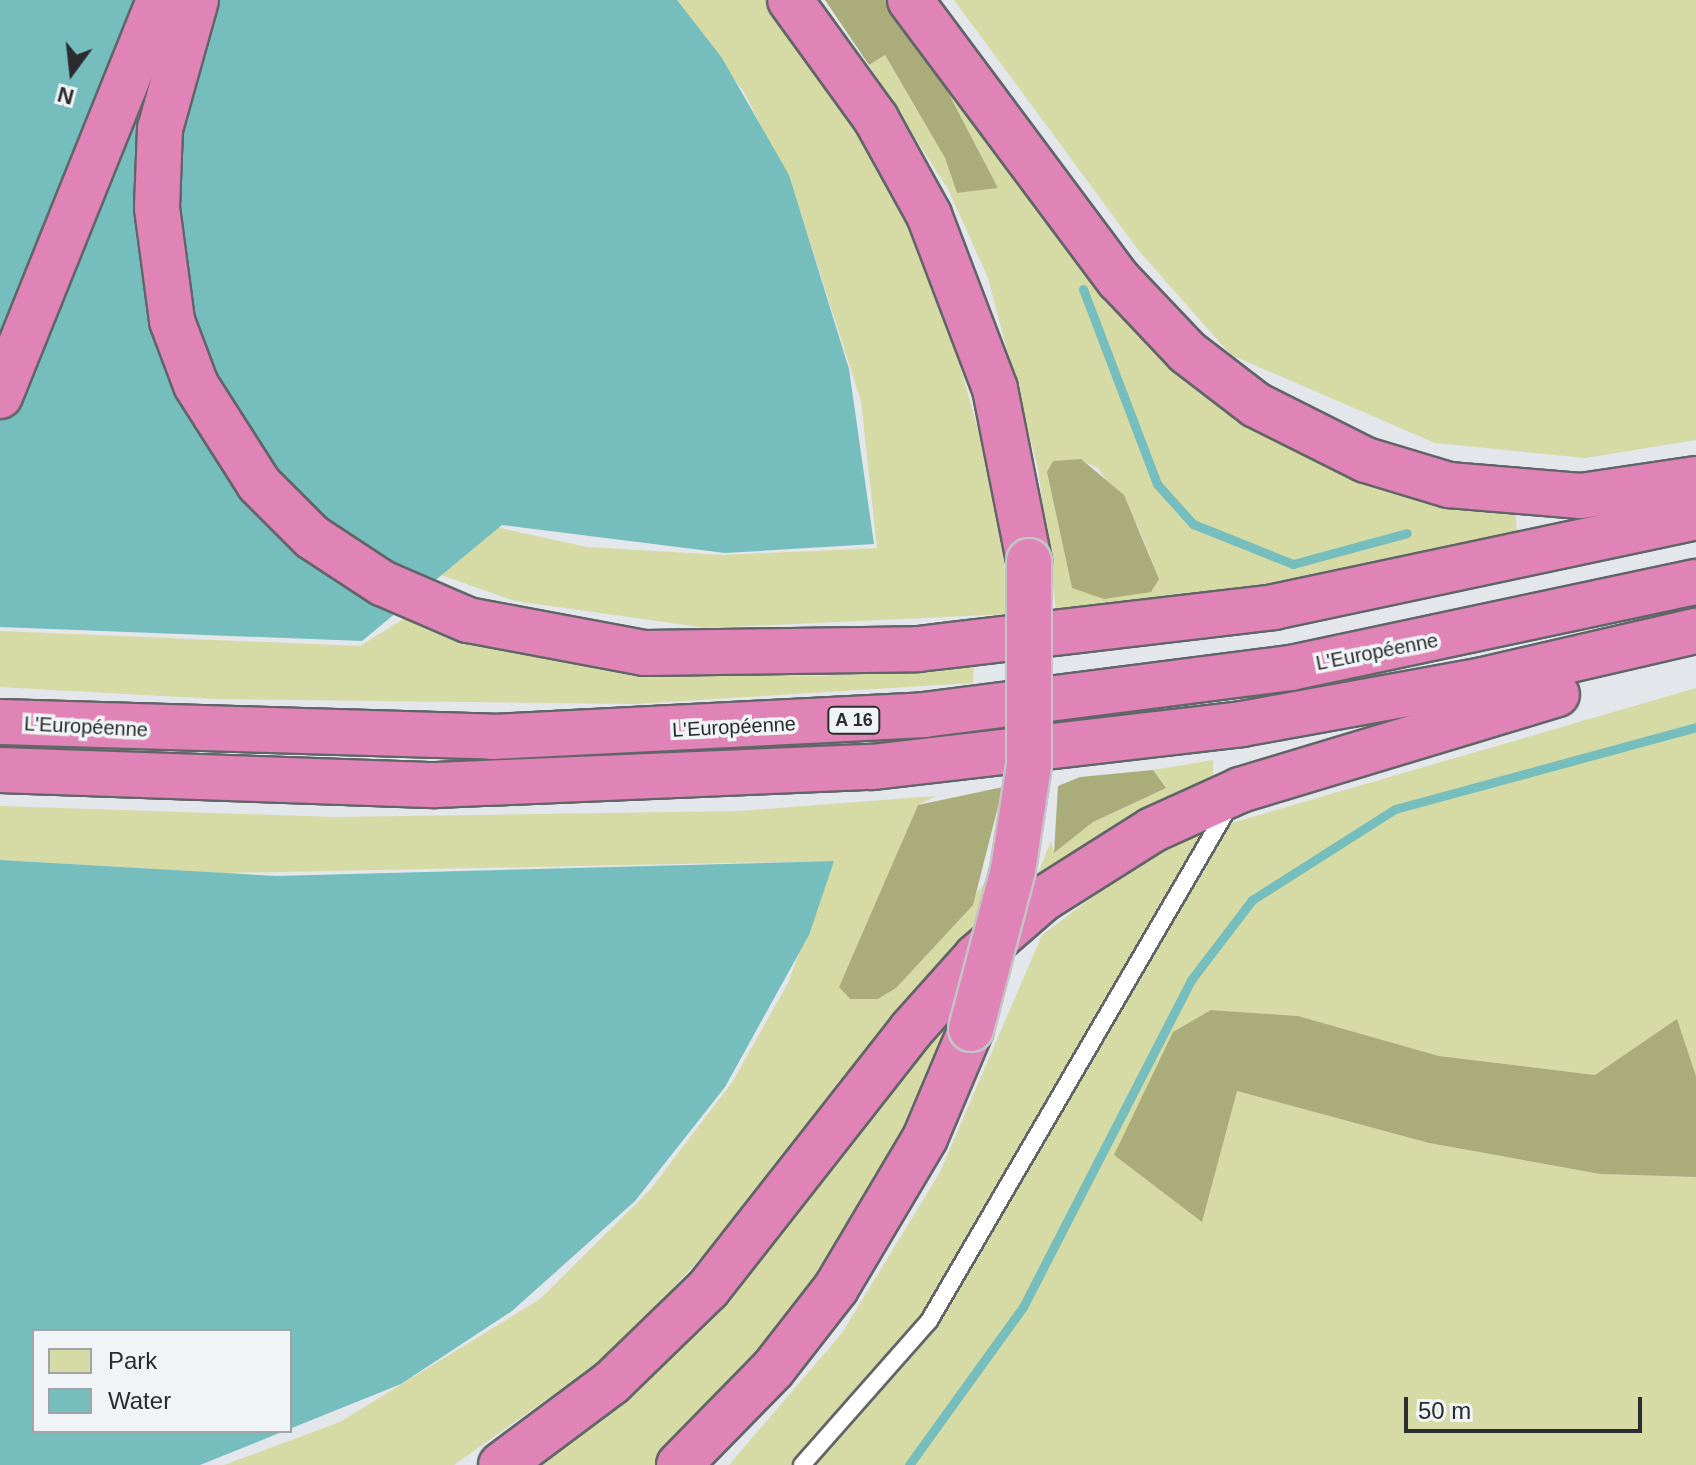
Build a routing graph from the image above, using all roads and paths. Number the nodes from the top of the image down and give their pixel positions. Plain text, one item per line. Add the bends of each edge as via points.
1 (159, 0) edge
2 (196, 0) edge
3 (790, 0) edge
4 (910, 0) edge
5 (0, 396) edge
6 (1696, 479) edge
7 (1696, 517) edge
8 (1696, 582) edge
9 (1696, 631) edge
10 (1696, 658) edge
11 (0, 722) edge
12 (0, 770) edge
13 (1240, 790) junction
14 (501, 1465) edge
15 (679, 1465) edge
16 (802, 1465) edge

1 - 5 highway
2 - 7 highway via 160,129 157,208 172,321 216,423 282,509 345,562 468,620 559,642 704,656 1046,637 1394,586
3 - 15 highway, bridge via 876,119 929,215 995,389 1029,561 1029,765 1013,870 971,1029 925,1138 836,1288 773,1369
4 - 6 highway via 1119,280 1187,352 1256,405 1366,460 1463,487 1581,496
8 - 11 highway, L'Européenne / A 16 via 1291,668 908,716 493,737
9 - 12 highway via 1483,680 1242,724 887,766 436,785
10 - 13 highway via 1407,735
13 - 14 highway via 1096,862 999,935 911,1030 708,1289 611,1383
13 - 16 lane via 955,1281

